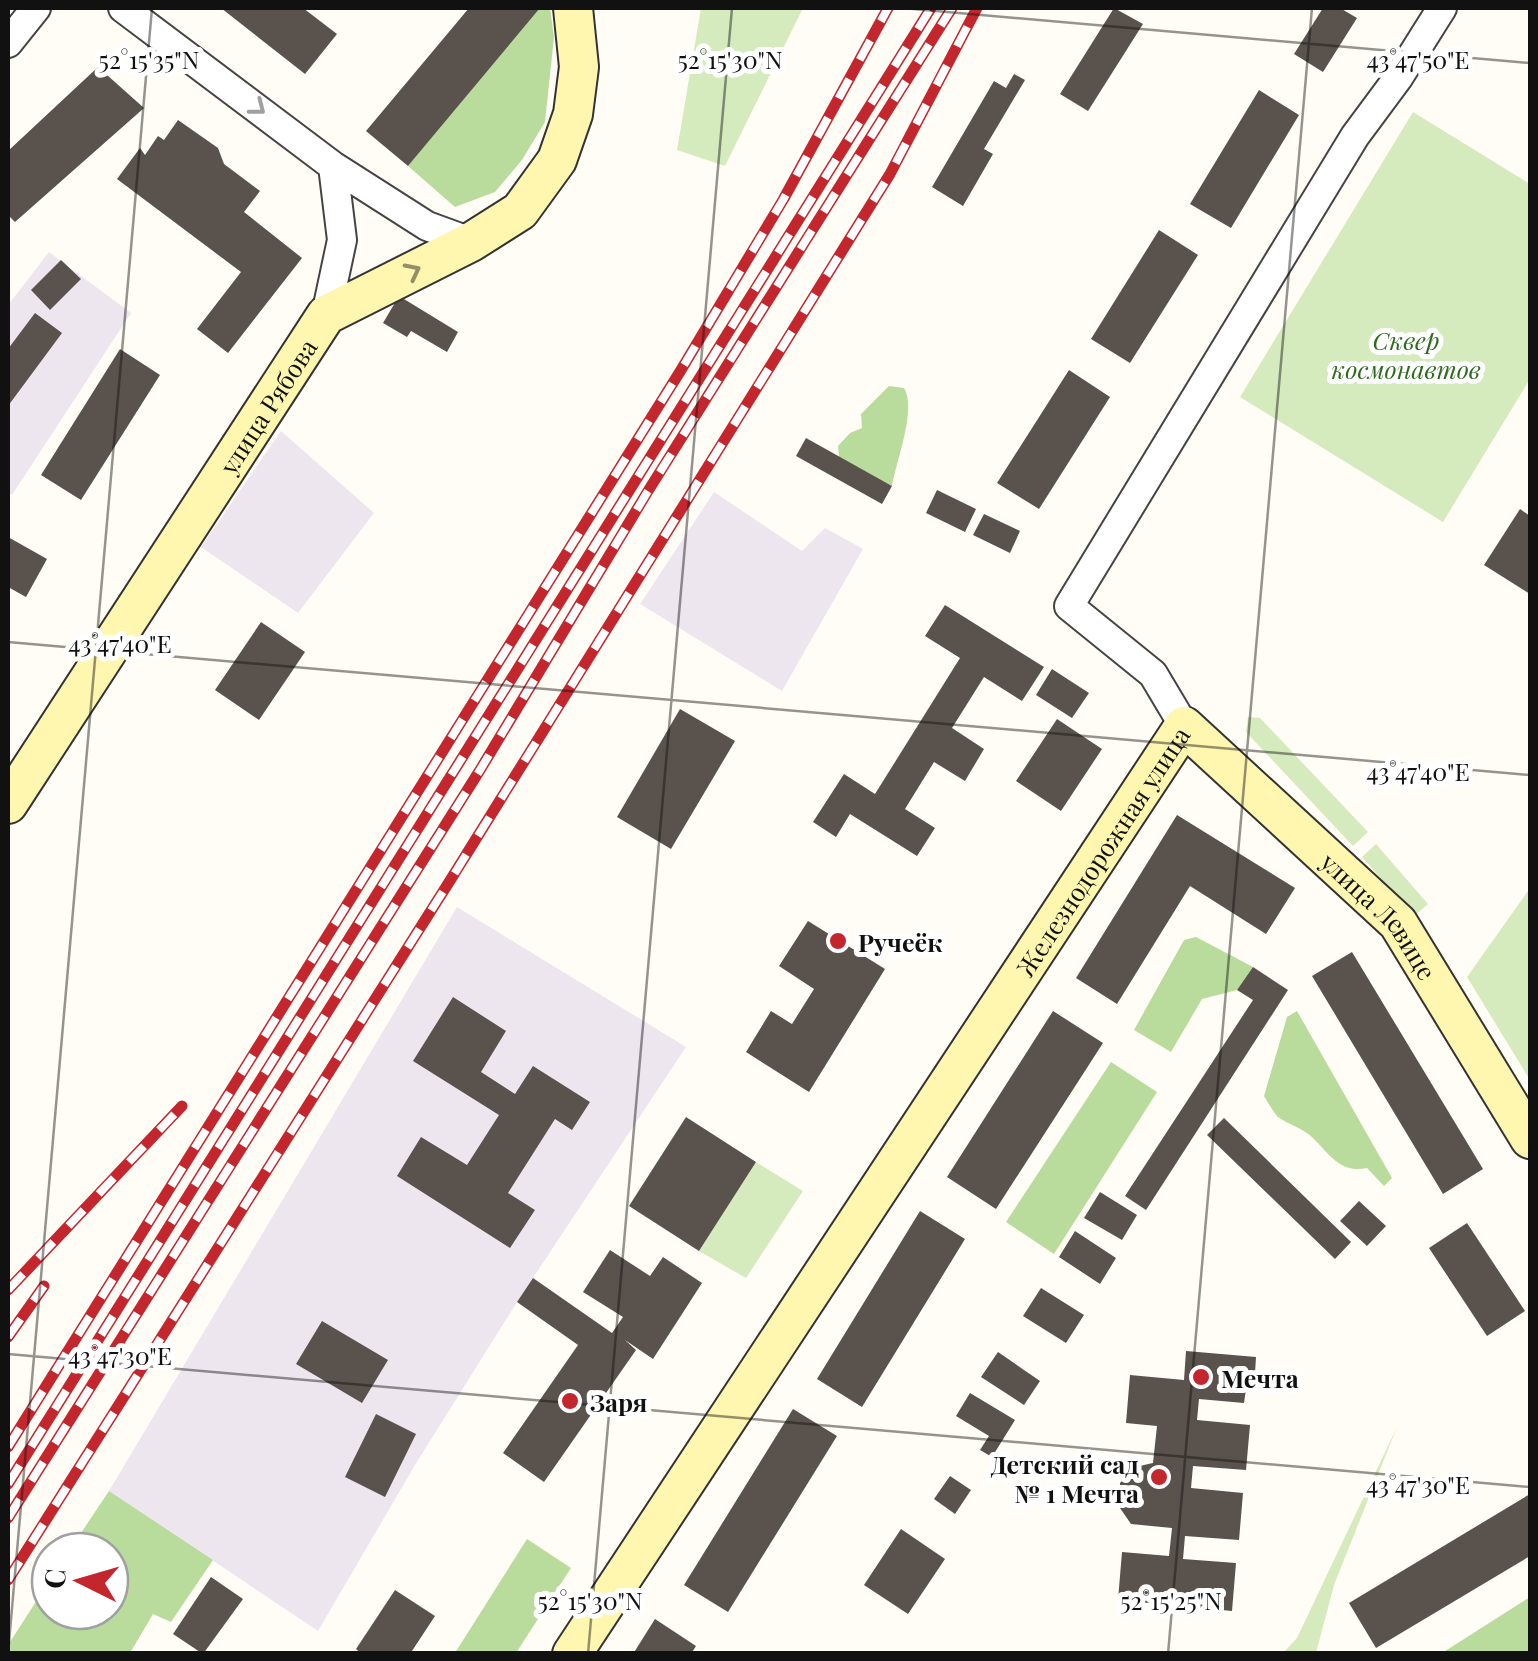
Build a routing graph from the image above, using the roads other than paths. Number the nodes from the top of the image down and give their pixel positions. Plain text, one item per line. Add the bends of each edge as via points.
1 (36, 8) edge
2 (123, 8) edge
3 (1442, 8) edge
4 (574, 12) edge
5 (8, 43) edge
6 (333, 166) junction
7 (471, 242) junction
8 (326, 315) junction
9 (1184, 726) junction
10 (8, 804) edge
11 (1530, 1139) edge
12 (572, 1654) edge

1 - 5 street
2 -> 6 street
3 - 9 street, Железнодорожная улица via 1355,136 1069,606 1153,674
4 - 7 street, улица Рябова via 580,67 557,160 520,211
6 - 7 street via 427,226
6 - 8 street via 342,240
8 -> 7 street, улица Рябова
8 - 10 street, улица Рябова
9 - 11 street, улица Левице via 1398,924
9 - 12 street, Железнодорожная улица

